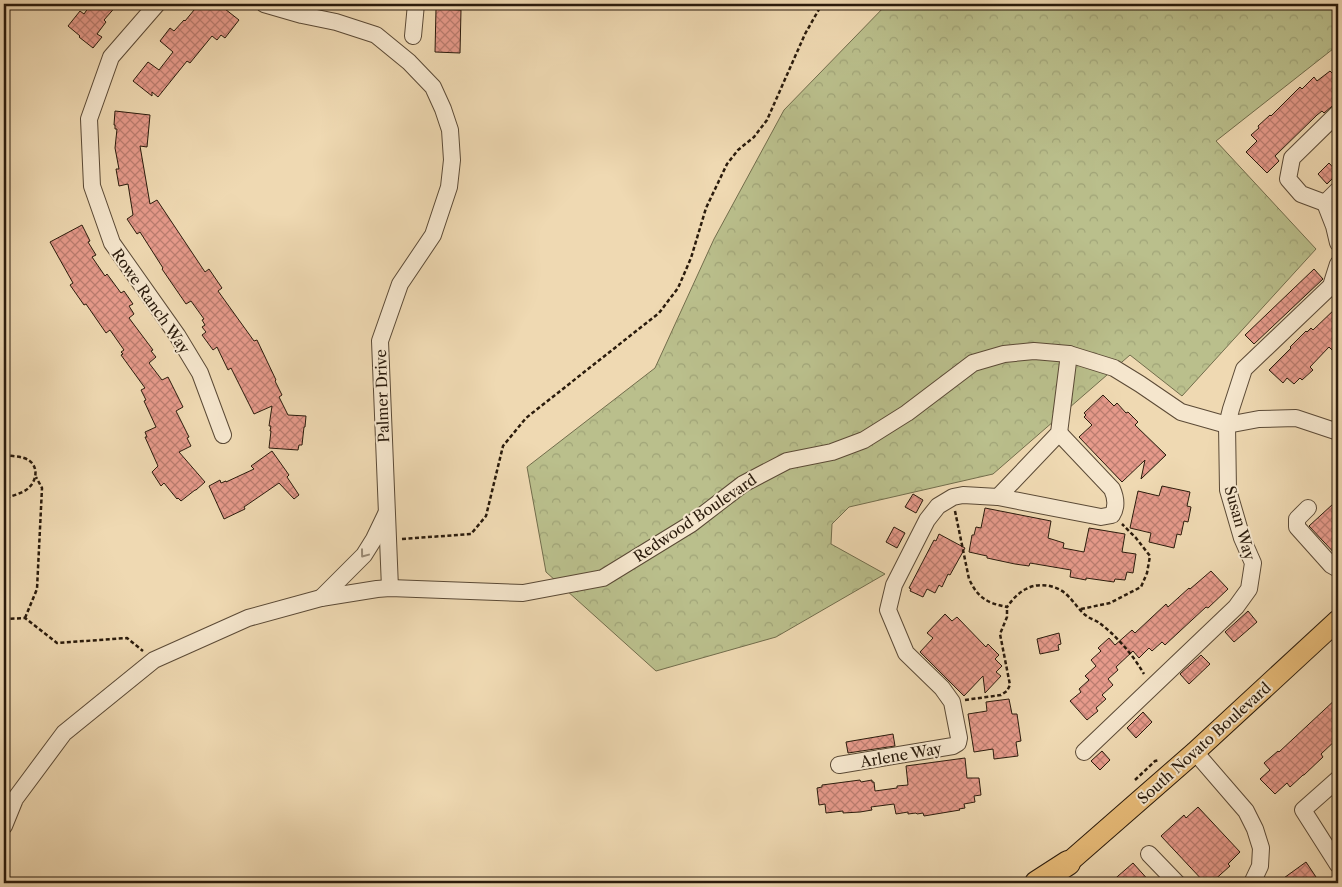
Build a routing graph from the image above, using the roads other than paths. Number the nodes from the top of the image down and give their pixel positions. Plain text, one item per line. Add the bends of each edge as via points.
1 (157, 4) edge
2 (264, 4) edge
3 (416, 4) edge
4 (413, 36) dead end
5 (1338, 113) edge
6 (1338, 190) edge
7 (1324, 204) junction
8 (1338, 243) edge
9 (1338, 264) edge
10 (1069, 354) junction
11 (1227, 425) junction
12 (1337, 428) edge
13 (1059, 433) junction
14 (223, 435) dead end
15 (998, 496) junction
16 (1308, 508) dead end
17 (387, 512) junction
18 (1338, 569) edge
19 (390, 588) junction
20 (321, 598) junction
21 (1338, 620) edge
22 (1084, 752) dead end
23 (1195, 752) junction
24 (839, 765) dead end
25 (1338, 779) edge
26 (4, 826) edge
27 (1149, 854) dead end
28 (1068, 863) junction
29 (1338, 865) edge
30 (1037, 883) edge
31 (1048, 883) edge
32 (1176, 883) edge
33 (1252, 883) edge

1 - 14 street, Rowe Ranch Way via 111,56 89,119 92,186 112,243 200,373
2 - 17 street, Palmer Drive via 376,35 433,87 450,130 452,160 449,187 433,235 400,284 380,341
3 - 4 street
5 - 7 street via 1292,158 1288,179 1301,194
6 - 7 street
7 - 8 street
9 - 11 street, Susan Way via 1331,286 1244,369
10 - 11 street, Redwood Boulevard via 1114,368 1181,412
10 - 13 street
10 - 19 street, Redwood Boulevard via 1034,351 1004,354 973,363 908,413 864,440 832,452 787,461 743,484 690,524 602,578 523,593
11 - 12 street, Redwood Boulevard via 1259,419 1296,418
11 - 22 street, Susan Way via 1228,490 1242,538 1254,563 1249,589 1236,607
13 - 15 street
13 - 15 street, Arlene Way via 1112,490 1115,498 1112,515 1101,517
15 - 24 street, Arlene Way via 963,495 938,506 904,563 894,584 888,610 906,653 952,702 958,743
16 - 18 street via 1297,519 1297,527
17 - 19 street, Palmer Drive
17 -> 20 street via 364,555
19 - 20 street, Redwood Boulevard
20 - 26 street, Redwood Boulevard via 248,618 154,660 64,733 15,799
21 - 23 main road, South Novato Boulevard
23 - 28 main road, South Novato Boulevard
23 - 33 street via 1246,811 1255,828 1260,866
25 - 29 street via 1303,810
27 - 32 street
28 - 30 highway
28 - 31 highway

